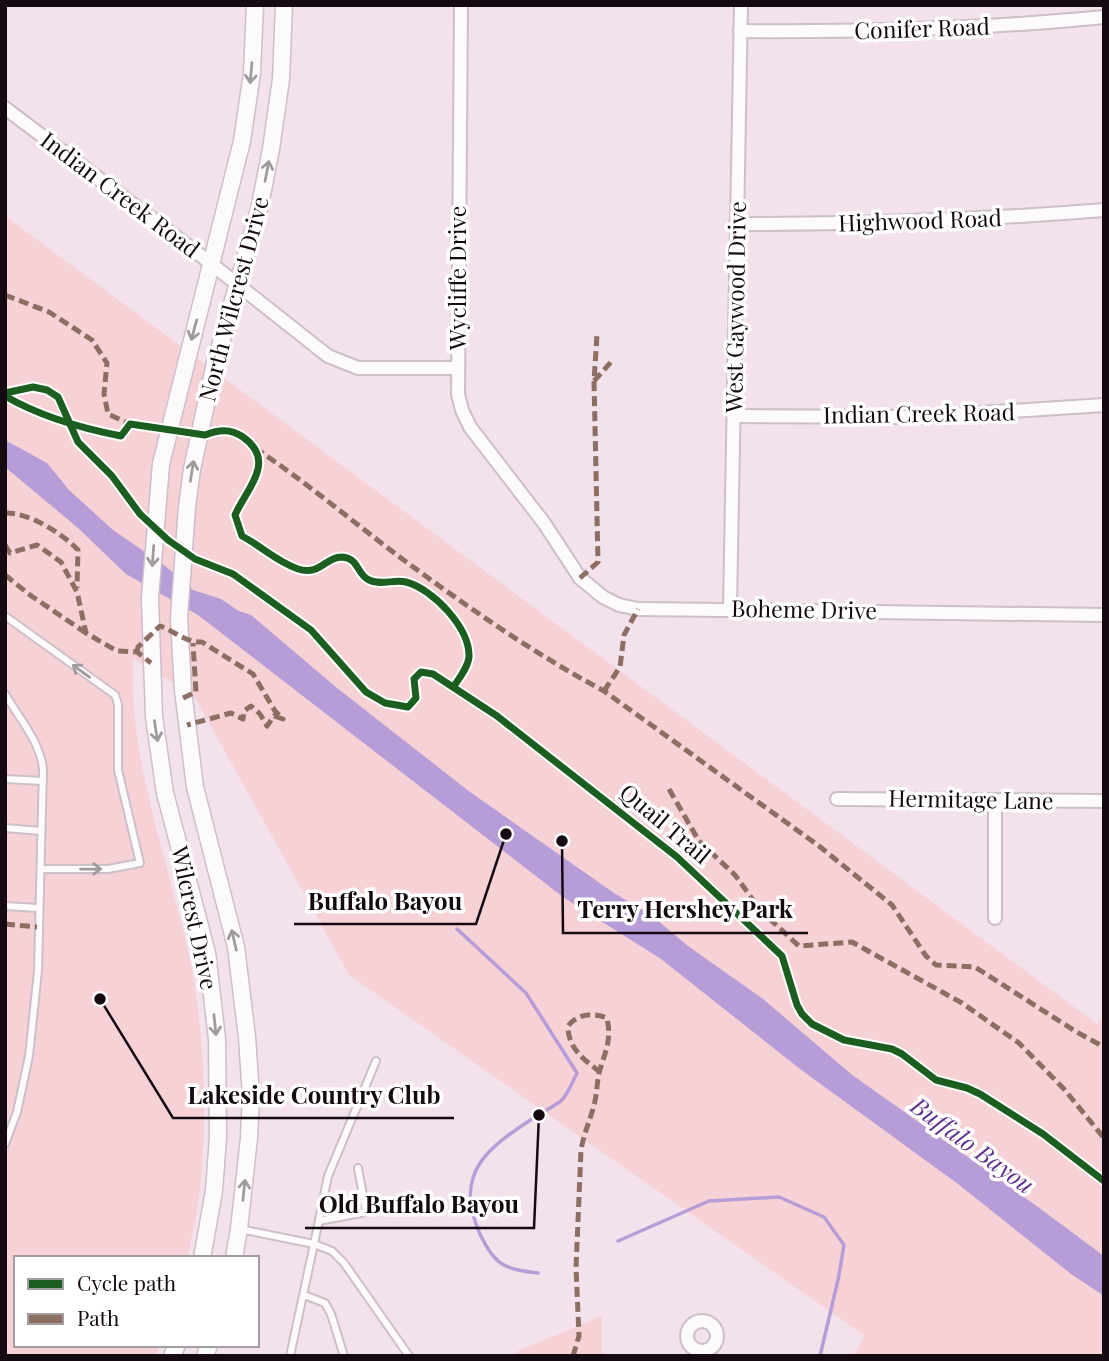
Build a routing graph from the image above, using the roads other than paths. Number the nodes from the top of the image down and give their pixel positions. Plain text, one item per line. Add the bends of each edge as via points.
1 (254, 5) edge
2 (284, 5) edge
3 (461, 5) edge
4 (741, 5) edge
5 (1104, 16) edge
6 (740, 31) junction
7 (5, 108) edge
8 (1104, 210) edge
9 (736, 224) junction
10 (212, 264) junction
11 (238, 285) junction
12 (458, 368) junction
13 (1104, 405) edge
14 (734, 416) junction
15 (544, 523) joint
16 (730, 608) junction
17 (1104, 615) edge
18 (5, 616) edge
19 (151, 663) joint
20 (181, 676) joint
21 (5, 695) edge
22 (191, 758) junction
23 (161, 764) junction
24 (5, 779) edge
25 (43, 781) junction
26 (837, 799) dead end
27 (995, 800) junction
28 (1104, 801) edge
29 (5, 828) edge
30 (41, 831) junction
31 (41, 869) junction
32 (5, 906) edge
33 (38, 908) junction
34 (995, 918) dead end
35 (376, 1061) dead end
36 (5, 1144) edge
37 (358, 1168) dead end
38 (319, 1220) junction
39 (239, 1229) junction
40 (314, 1244) junction
41 (202, 1256) edge
42 (233, 1256) edge
43 (304, 1295) junction
44 (290, 1356) edge
45 (344, 1356) edge
46 (409, 1356) edge

1 -> 10 main road, North Wilcrest Drive via 242,141
11 -> 2 main road, North Wilcrest Drive via 271,149 281,79
3 - 12 street, Wycliffe Drive
4 - 6 street, West Gaywood Drive
5 - 6 street, Conifer Road via 916,30
6 - 9 street, West Gaywood Drive
7 - 10 street, Indian Creek Road
8 - 9 street, Highwood Road via 1007,218
9 - 14 street, West Gaywood Drive
10 - 11 street, Indian Creek Road
10 -> 19 main road, North Wilcrest Drive via 158,488 150,598
11 - 12 street, Indian Creek Road via 328,356 358,368
20 -> 11 main road, North Wilcrest Drive via 179,618 187,507 198,434
12 - 15 street, Wycliffe Drive via 457,394 470,427
13 - 14 street, Indian Creek Road via 919,416
14 - 16 street, West Gaywood Drive
15 - 16 street, Boheme Drive via 580,578 618,605
16 - 17 street, Boheme Drive
31 -> 18 lane via 108,869 140,863 118,770 118,704 114,695
19 -> 23 main road, Wilcrest Drive
20 - 22 main road, Wilcrest Drive
21 - 25 lane via 41,754
22 - 23 main road
39 -> 22 main road, Wilcrest Drive via 250,1138 247,1037 236,947
23 -> 41 main road, Wilcrest Drive via 207,953 216,1039 218,1137
24 - 25 lane
25 - 30 lane
26 - 27 street, Hermitage Lane
27 - 28 street, Hermitage Lane
27 - 34 street
29 - 30 lane
30 - 31 lane
31 - 33 lane
32 - 33 lane
33 - 36 lane via 38,971 29,1056
35 - 38 lane via 328,1176
37 - 38 lane via 366,1212
38 - 40 lane
39 - 40 lane
39 - 42 main road, Wilcrest Drive
40 - 43 lane
40 - 46 lane via 332,1251 344,1263
43 - 44 lane
43 - 45 lane via 325,1303

